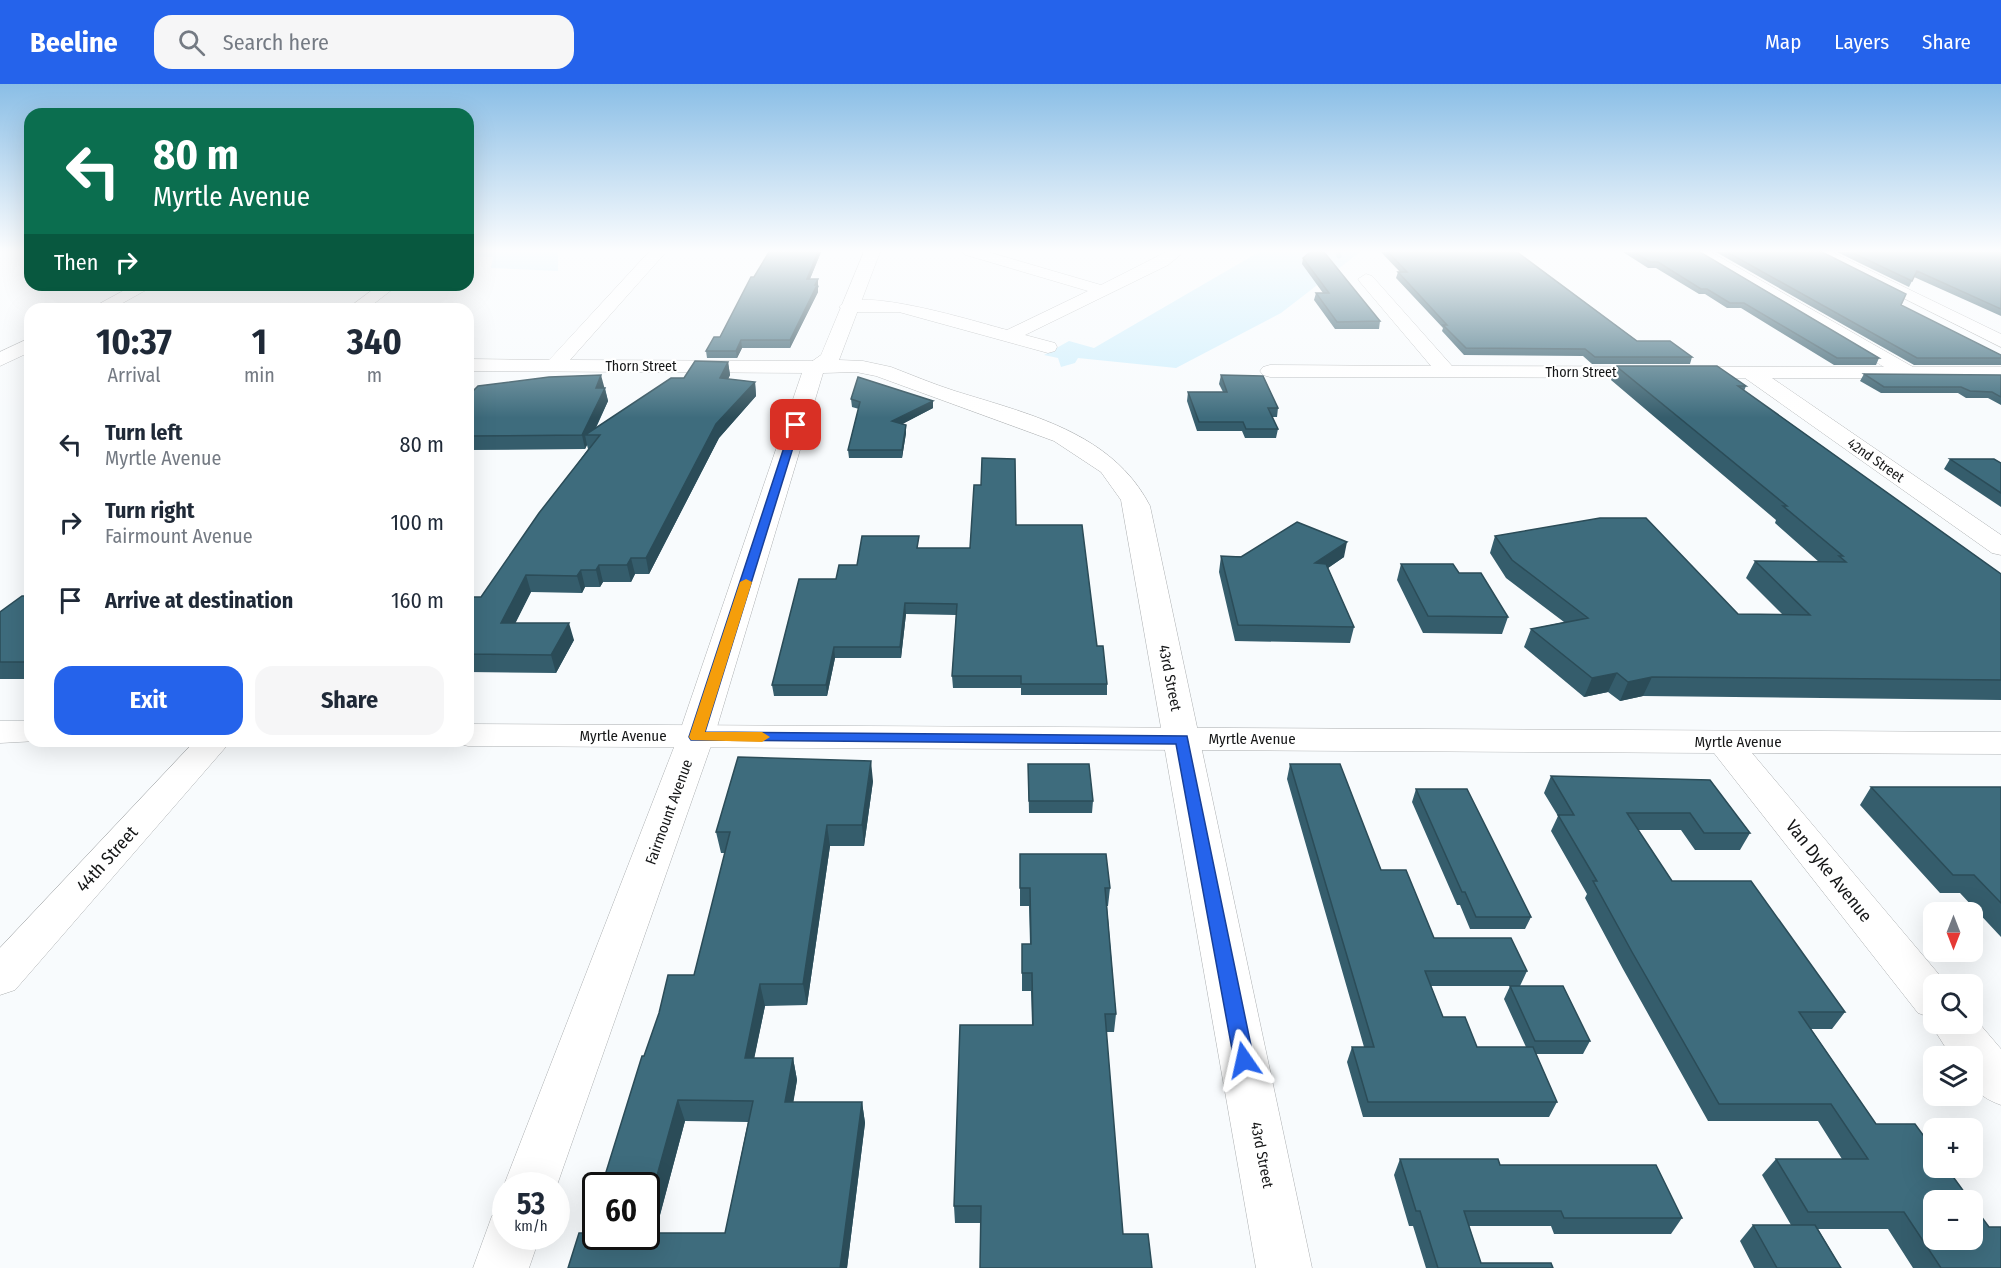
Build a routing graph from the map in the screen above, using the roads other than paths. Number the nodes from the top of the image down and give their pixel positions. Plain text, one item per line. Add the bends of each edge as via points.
1 (608, 307) edge
2 (848, 307) edge
3 (901, 307) edge
4 (1066, 307) edge
5 (1390, 307) edge
6 (1796, 307) edge
7 (1932, 307) edge
8 (1009, 336) junction
9 (2001, 341) edge
10 (812, 345) dead end
11 (862, 347) junction
12 (1048, 347) dead end
13 (24, 348) edge
14 (0, 362) edge
15 (24, 364) edge
16 (474, 365) edge
17 (554, 366) junction
18 (814, 367) junction
19 (1270, 371) dead end
20 (1446, 372) junction
21 (1751, 373) junction
22 (1910, 373) junction
23 (2001, 373) edge
24 (2001, 548) edge
25 (0, 732) edge
26 (24, 732) edge
27 (474, 735) edge
28 (696, 737) junction
29 (1182, 739) junction
30 (1724, 742) junction
31 (2001, 743) edge
32 (209, 747) edge
33 (0, 977) edge
34 (1923, 986) edge
35 (1961, 1034) edge
36 (2001, 1084) edge
37 (536, 1172) edge
38 (507, 1250) edge
39 (501, 1268) edge
40 (1284, 1268) edge

1 - 17 street
2 - 11 main road, Fairmount Avenue
3 - 8 street
4 - 8 street
5 - 20 street
6 - 22 street
7 - 9 street
8 - 12 street
10 - 18 main road, Fairmount Avenue via 806,357
11 - 18 main road, Fairmount Avenue
11 - 18 main road, 43rd Street via 856,366
11 - 29 main road, 43rd Street via 920,387 1059,435 1104,462 1123,483 1137,506
13 - 14 street
14 - 15 street
16 - 17 street, Thorn Street
17 - 18 street, Thorn Street
18 - 28 main road, Fairmount Avenue
19 - 20 street, Thorn Street
20 - 21 street, Thorn Street
21 - 22 street, Thorn Street
21 - 24 street, 42nd Street
22 - 23 street, Thorn Street
25 - 26 street
27 - 28 street, Myrtle Avenue
28 - 29 street, Myrtle Avenue
28 - 37 main road, Fairmount Avenue
29 - 30 street, Myrtle Avenue
29 - 40 main road, 43rd Street
30 - 31 street, Myrtle Avenue
30 - 34 street, Van Dyke Avenue
32 - 33 street, 44th Street
35 - 36 street
38 - 39 main road

